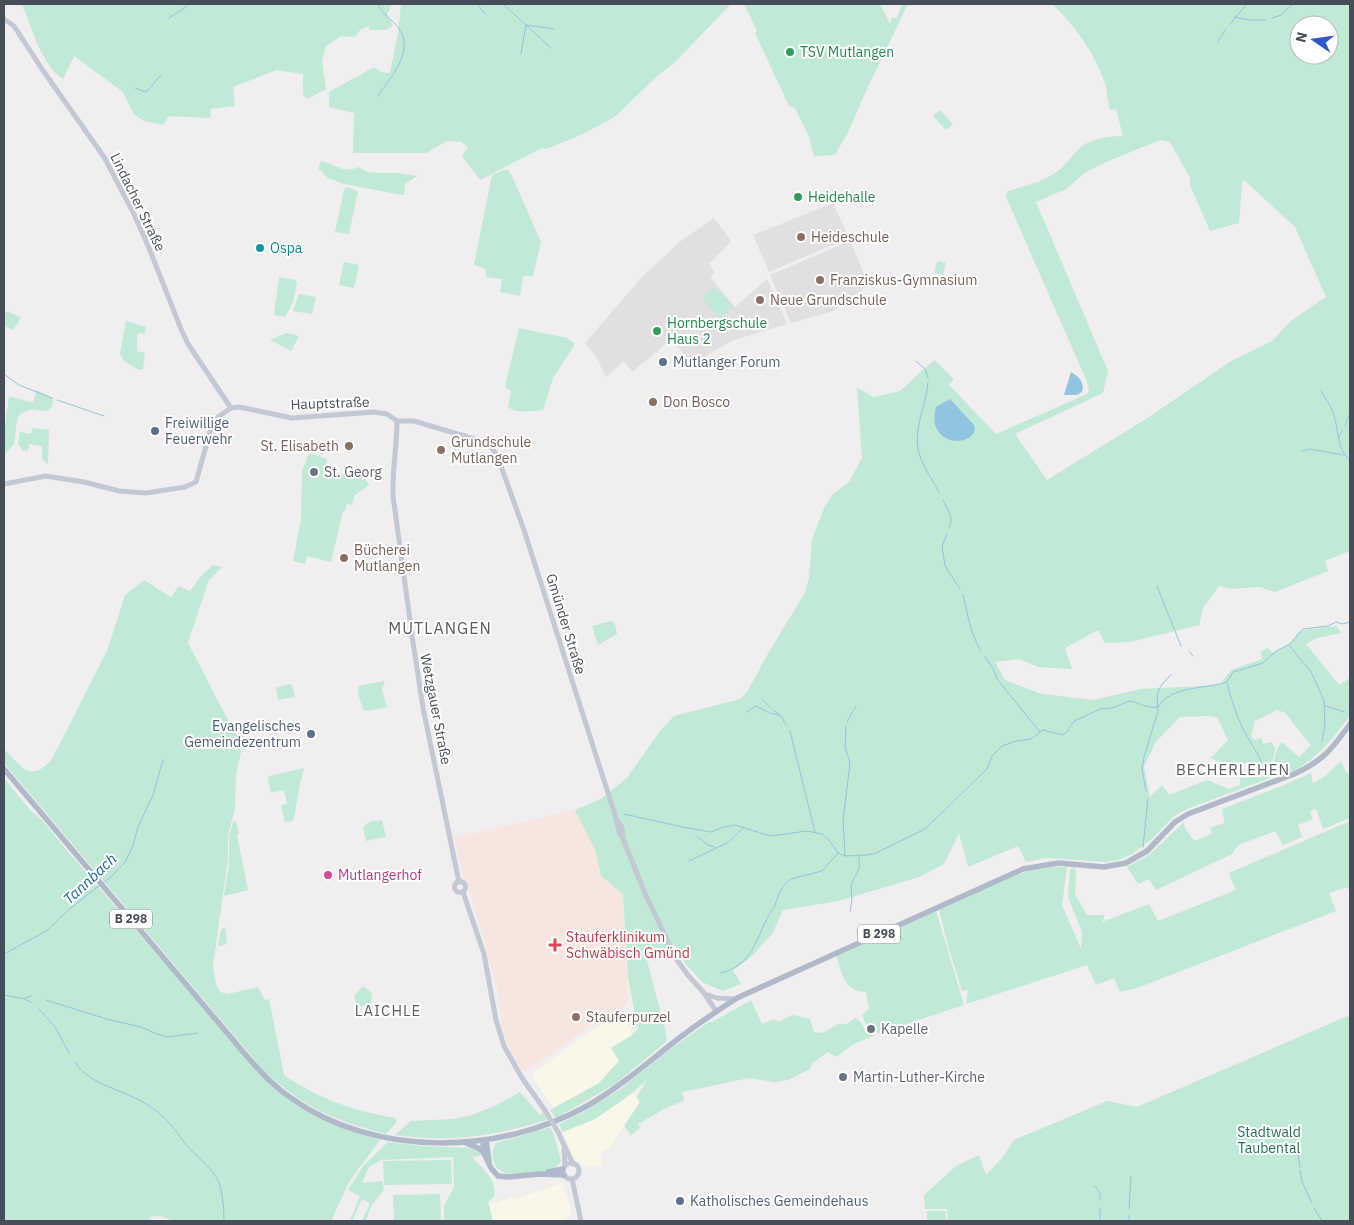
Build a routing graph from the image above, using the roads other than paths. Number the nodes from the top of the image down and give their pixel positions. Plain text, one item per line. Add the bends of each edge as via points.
1 (4, 19) edge
2 (231, 408) junction
3 (397, 421) junction
4 (485, 444) joint
5 (4, 484) edge
6 (1350, 724) edge
7 (4, 769) edge
8 (704, 993) junction
9 (737, 998) junction
10 (716, 1011) junction
11 (497, 1138) junction
12 (486, 1140) junction
13 (464, 1142) junction
14 (564, 1146) junction
15 (484, 1153) junction
16 (489, 1158) junction
17 (573, 1164) junction
18 (491, 1168) junction
19 (564, 1170) junction
20 (572, 1180) junction
21 (581, 1221) edge

1 - 2 street, Lindacher Straße via 14,26 104,157 150,248 188,344
2 - 3 street, Hauptstraße via 292,418 374,412 386,414
2 - 5 street via 218,417 211,428 196,482 185,487 133,493 46,476
3 - 4 street, Hauptstraße via 414,421
3 - 14 street, Wetzgauer Straße, bridge via 392,474 413,642 423,708 459,882 465,884 462,892 484,954 496,1022 504,1046
4 - 8 street, Gmünder Straße via 492,448 502,463 617,829 675,957
6 - 9 main road, B 298 via 1324,757 1310,767 1188,814 1175,822 1147,852 1126,863 1104,867 1058,863 1023,869
7 - 13 main road, B 298 via 259,1070 278,1088 323,1117 356,1129 392,1138
8 - 9 street via 717,998
8 - 10 street, Gmünder Straße
9 - 10 main road, B 298
10 - 11 main road, B 298 via 622,1084 586,1106 543,1126
11 - 12 main road, B 298
11 - 16 main road
12 - 13 main road, B 298
12 - 15 main road
12 - 16 main road
13 - 15 main road
14 - 17 street, Wetzgauer Straße
14 - 19 street, Wetzgauer Straße
15 - 18 main road
16 - 18 main road
17 - 19 street
17 - 20 street via 579,1171
18 - 19 main road via 498,1176 504,1177
19 - 20 street via 567,1179
20 - 21 street

